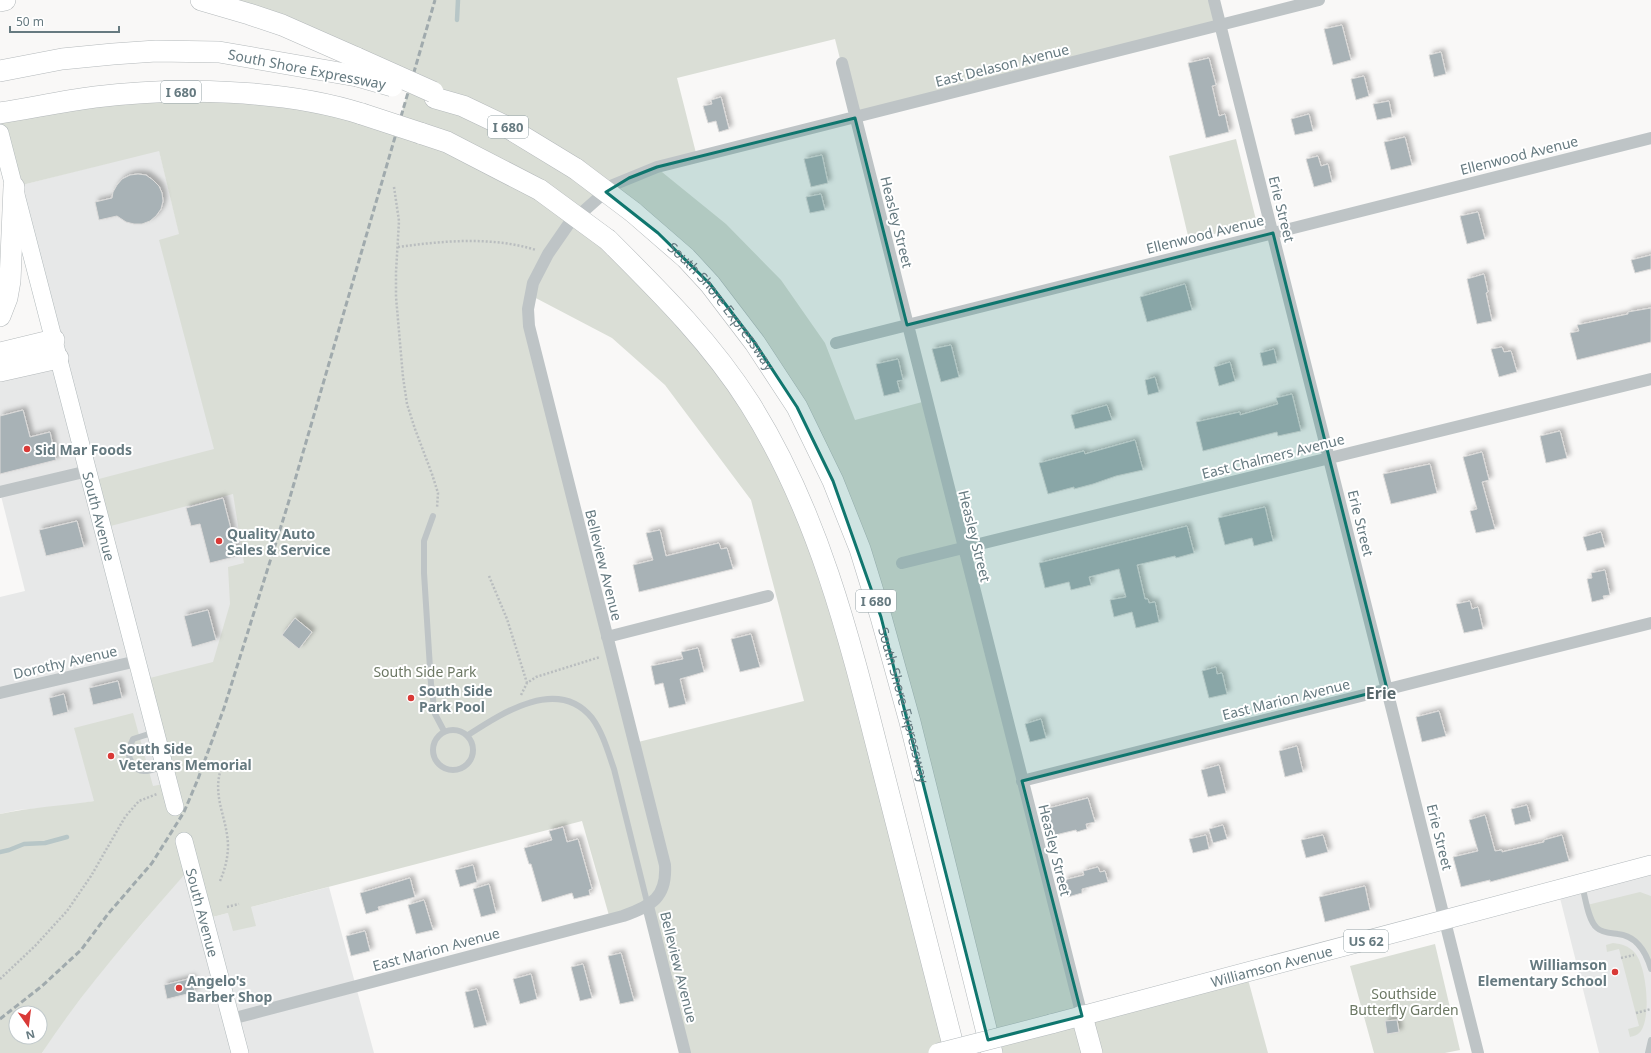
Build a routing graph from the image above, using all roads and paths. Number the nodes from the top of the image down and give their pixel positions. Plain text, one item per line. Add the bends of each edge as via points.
1 (5, 0) edge
2 (201, 0) edge
3 (1214, 0) edge
4 (1319, 0) edge
5 (0, 1) edge
6 (1220, 25) junction
7 (842, 63) dead end
8 (357, 67) junction
9 (0, 71) edge
10 (3, 114) edge
11 (855, 118) junction
12 (0, 133) edge
13 (1651, 138) edge
14 (692, 159) joint
15 (12, 178) junction
16 (394, 187) dead end
17 (1273, 233) junction
18 (398, 248) junction
19 (548, 254) junction
20 (0, 316) edge
21 (907, 325) junction
22 (836, 343) dead end
23 (56, 349) junction
24 (0, 353) edge
25 (0, 372) edge
26 (1651, 379) edge
27 (1329, 458) junction
28 (88, 471) junction
29 (0, 492) edge
30 (433, 516) joint
31 (962, 548) junction
32 (902, 563) dead end
33 (489, 576) dead end
34 (768, 596) dead end
35 (1651, 623) edge
36 (607, 637) junction
37 (602, 657) dead end
38 (137, 661) junction
39 (527, 684) junction
40 (1387, 689) junction
41 (0, 693) edge
42 (521, 705) junction
43 (444, 731) junction
44 (156, 732) junction
45 (468, 735) junction
46 (165, 767) junction
47 (221, 769) dead end
48 (1022, 781) junction
49 (173, 799) joint
50 (184, 841) dead end
51 (1651, 865) edge
52 (220, 881) dead end
53 (1582, 884) junction
54 (239, 904) dead end
55 (648, 906) junction
56 (227, 907) dead end
57 (1445, 920) junction
58 (1651, 969) edge
59 (0, 979) edge
60 (1651, 1009) edge
61 (1636, 1013) dead end
62 (1082, 1016) junction
63 (231, 1019) junction
64 (1651, 1040) edge
65 (1475, 1052) edge
66 (240, 1053) edge
67 (685, 1053) edge
68 (938, 1053) edge
69 (955, 1053) edge
70 (992, 1053) edge
71 (1092, 1053) edge
72 (1648, 1053) edge

1 - 5 highway
2 - 8 highway via 282,25
3 - 6 street, Erie Street
4 - 6 street, East Delason Avenue
6 - 11 street, East Delason Avenue
6 - 17 street, Erie Street
7 - 11 street, Heasley Street
8 - 9 highway, South Shore Expressway / I 680 via 219,52 156,51 62,59
8 - 70 highway, South Shore Expressway / I 680, bridge via 463,106 507,127 556,155 633,212 686,258 710,284 755,343 797,407 833,481 860,549 881,617 910,722
10 - 69 highway, I 680, bridge via 46,104 145,92 253,94 348,109 447,142 540,190 608,240 679,311 705,341 749,402 796,488 826,564 849,639
11 - 14 street, East Delason Avenue
11 - 21 street, Heasley Street
12 - 15 main road, South Avenue
13 - 17 street, Ellenwood Avenue
14 - 19 street, Belleview Avenue via 657,167 613,186 568,225
15 - 20 highway via 10,281 8,298
15 - 23 main road, South Avenue
16 - 18 path via 399,220
17 - 21 street, Ellenwood Avenue
17 - 27 street, Erie Street
18 - 19 path via 453,241 486,242 513,245
18 - 30 path via 396,297 403,377 414,429 438,493 438,506
19 - 36 street, Belleview Avenue via 533,283 528,309 529,326
21 - 22 street, Ellenwood Avenue
21 - 31 street, Heasley Street
23 - 24 highway
23 - 25 highway
23 - 28 main road, South Avenue
26 - 27 street, East Chalmers Avenue
27 - 31 street, East Chalmers Avenue
27 - 40 street, Erie Street
28 - 29 street
28 - 38 main road, South Avenue
30 - 43 lane via 424,541 424,573 431,684 435,714
31 - 32 street, East Chalmers Avenue
31 - 48 street, Heasley Street
33 - 39 path via 507,619
34 - 36 street
35 - 40 street, East Marion Avenue
36 - 55 street, Belleview Avenue via 665,865 664,886
37 - 39 path via 536,677
38 - 41 street, Dorothy Avenue
38 - 44 main road, South Avenue
39 - 42 path via 520,697
40 - 48 street, East Marion Avenue
40 - 57 street, Erie Street
42 - 45 lane via 497,716
42 - 55 lane via 546,699 561,700 584,710 592,719 607,748 614,769
43 - 45 lane via 457,729
43 - 45 lane via 434,741 433,754 440,766 446,769 453,770 466,766 471,761 474,748
44 - 46 main road, South Avenue
44 - 46 lane via 134,739 129,748 130,757 137,769 144,772
46 - 49 main road, South Avenue
47 - 52 path via 217,793 228,852
48 - 62 street, Heasley Street
49 - 59 path via 149,796 134,806 67,910 35,946
50 - 63 main road, South Avenue
51 - 53 main road, Williamson Avenue / US 62
53 - 57 main road, Williamson Avenue / US 62
53 - 58 lane via 1591,920 1597,928 1633,939 1644,952
54 - 56 path
55 - 63 street, East Marion Avenue via 624,916
55 - 67 street, Belleview Avenue
57 - 62 main road, Williamson Avenue / US 62
57 - 65 street, Erie Street
60 - 61 path
62 - 68 main road, Williamson Avenue / US 62, bridge
62 - 71 highway
63 - 66 main road, South Avenue
64 - 72 lane

